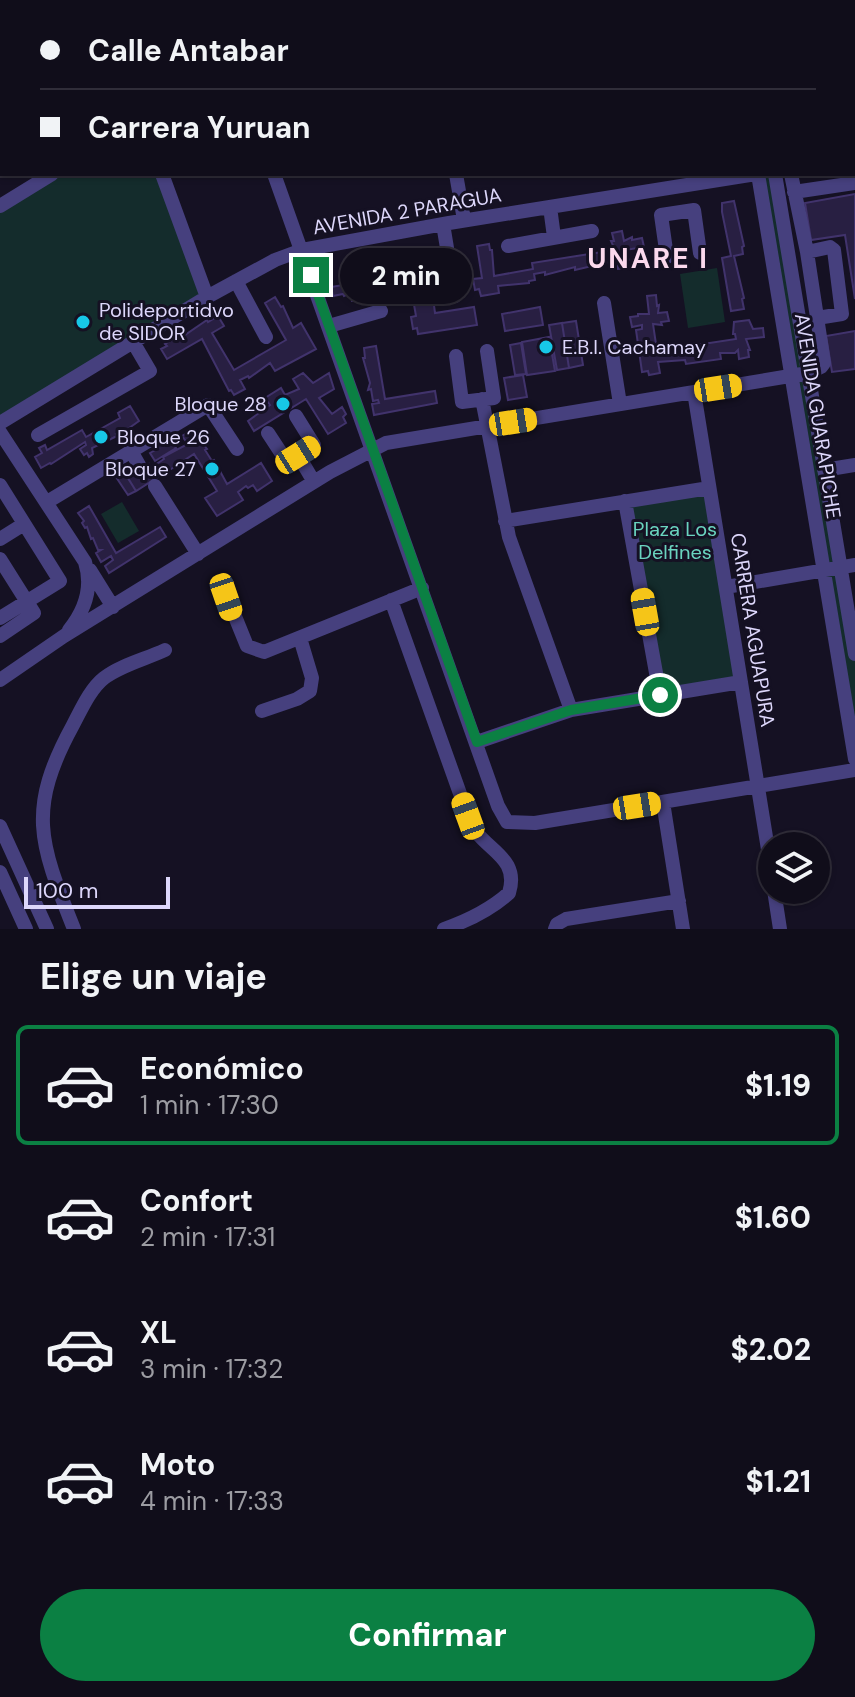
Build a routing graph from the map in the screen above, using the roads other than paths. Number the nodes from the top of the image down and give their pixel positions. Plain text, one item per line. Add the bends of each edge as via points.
1 (48, 176) edge
2 (163, 176) edge
3 (275, 176) edge
4 (456, 176) edge
5 (736, 176) edge
6 (757, 176) edge
7 (775, 176) edge
8 (791, 176) edge
9 (664, 183) edge
10 (855, 183) edge
11 (794, 192) junction
12 (2, 202) edge
13 (550, 207) junction
14 (676, 212) junction
15 (464, 220) junction
16 (443, 224) junction
17 (592, 231) dead end
18 (554, 237) junction
19 (508, 246) dead end
20 (302, 250) junction
21 (807, 252) junction
22 (700, 253) dead end
23 (667, 257) dead end
24 (236, 281) junction
25 (455, 296) dead end
26 (207, 297) junction
27 (604, 303) dead end
28 (381, 311) dead end
29 (817, 318) junction
30 (329, 326) junction
31 (266, 337) dead end
32 (133, 342) junction
33 (487, 351) dead end
34 (456, 356) dead end
35 (808, 373) junction
36 (791, 376) junction
37 (694, 392) junction
38 (482, 399) junction
39 (620, 404) junction
40 (296, 416) dead end
41 (0, 423) edge
42 (486, 426) junction
43 (0, 432) edge
44 (268, 433) dead end
45 (38, 435) dead end
46 (237, 449) dead end
47 (371, 449) junction
48 (131, 451) junction
49 (298, 455) junction
50 (139, 465) dead end
51 (855, 465) edge
52 (824, 470) junction
53 (314, 482) junction
54 (0, 485) edge
55 (155, 486) dead end
56 (709, 488) junction
57 (625, 501) junction
58 (47, 502) junction
59 (505, 521) junction
60 (24, 524) junction
61 (0, 539) edge
62 (198, 554) junction
63 (0, 559) edge
64 (85, 562) junction
65 (848, 566) edge
66 (823, 569) junction
67 (221, 582) dead end
68 (726, 587) junction
69 (422, 588) junction
70 (391, 600) junction
71 (27, 602) junction
72 (113, 607) junction
73 (0, 618) edge
74 (0, 636) edge
75 (64, 636) junction
76 (300, 638) junction
77 (165, 650) dead end
78 (855, 654) edge
79 (6, 676) edge
80 (741, 682) junction
81 (0, 689) edge
82 (660, 695) junction
83 (571, 710) junction
84 (262, 711) dead end
85 (477, 742) junction
86 (855, 759) edge
87 (855, 770) edge
88 (758, 786) junction
89 (663, 802) junction
90 (0, 826) edge
91 (765, 832) edge
92 (0, 872) edge
93 (679, 901) junction
94 (776, 904) edge
95 (558, 925) edge
96 (26, 929) edge
97 (47, 929) edge
98 (74, 929) edge
99 (444, 929) edge
100 (683, 929) edge
101 (780, 929) edge

1 - 12 street
2 - 26 street
3 - 20 street
4 - 15 street
5 - 9 street, AVENIDA 2 PARAGUA
6 - 36 street, AVENIDA GUARAPICHE
7 - 35 street, AVENIDA GUARAPICHE
8 - 11 street
9 - 13 street, AVENIDA 2 PARAGUA
9 - 14 street
10 - 11 street
11 - 21 street
13 - 15 street, AVENIDA 2 PARAGUA
13 - 18 street
14 - 22 street via 694,210
14 - 23 street via 661,215
15 - 16 street, AVENIDA 2 PARAGUA
16 - 20 street, AVENIDA 2 PARAGUA
16 - 25 street
17 - 18 street
18 - 19 street
20 - 24 street, AVENIDA 2 PARAGUA
20 - 30 street
21 - 29 street
21 - 29 street via 834,250 842,314
24 - 26 street, AVENIDA 2 PARAGUA
24 - 31 street
26 - 32 street, AVENIDA 2 PARAGUA
27 - 39 street
28 - 30 street
29 - 35 street via 824,363
30 - 47 street
32 - 41 street, AVENIDA 2 PARAGUA
32 - 45 street via 150,371
33 - 38 street via 494,398
34 - 38 street via 462,402
35 - 36 street
35 - 52 street, AVENIDA GUARAPICHE
36 - 37 street
36 - 66 street, AVENIDA GUARAPICHE
37 - 39 street
37 - 56 street, CARRERA AGUAPURA
38 - 42 street
39 - 42 street
40 - 49 street via 314,445
42 - 47 street
42 - 59 street
43 - 58 street
44 - 49 street via 287,462
46 - 48 street via 208,405
47 - 53 street
47 - 69 street
48 - 50 street
48 - 58 street
49 - 53 street
51 - 52 street
52 - 65 street, AVENIDA GUARAPICHE
53 - 62 street
54 - 60 street
55 - 62 street
56 - 57 street
56 - 68 street, CARRERA AGUAPURA
57 - 59 street
57 - 82 street
58 - 64 street
59 - 83 street
60 - 61 street
60 - 71 street via 60,581
62 - 72 street
63 - 71 street
64 - 72 street
64 - 75 street via 87,595
65 - 66 street
65 - 78 street, AVENIDA GUARAPICHE
66 - 68 street
66 - 86 street, AVENIDA GUARAPICHE
67 - 76 street via 247,646 264,652
68 - 80 street, CARRERA AGUAPURA
69 - 70 street
69 - 85 street
70 - 76 street
70 - 99 street via 468,816 476,831 501,853 510,877 509,893 502,899
71 - 73 street
71 - 74 street via 34,613
72 - 75 street
75 - 79 street
76 - 84 street via 312,678 308,694
77 - 98 street via 98,683 46,785 44,850
79 - 81 street
80 - 82 street
80 - 88 street, CARRERA AGUAPURA
82 - 83 street
83 - 85 street
85 - 89 street via 507,822 535,823
87 - 88 street
88 - 89 street
88 - 91 street, CARRERA AGUAPURA
89 - 93 street
90 - 97 street
92 - 96 street
93 - 95 street
93 - 100 street
94 - 101 street

